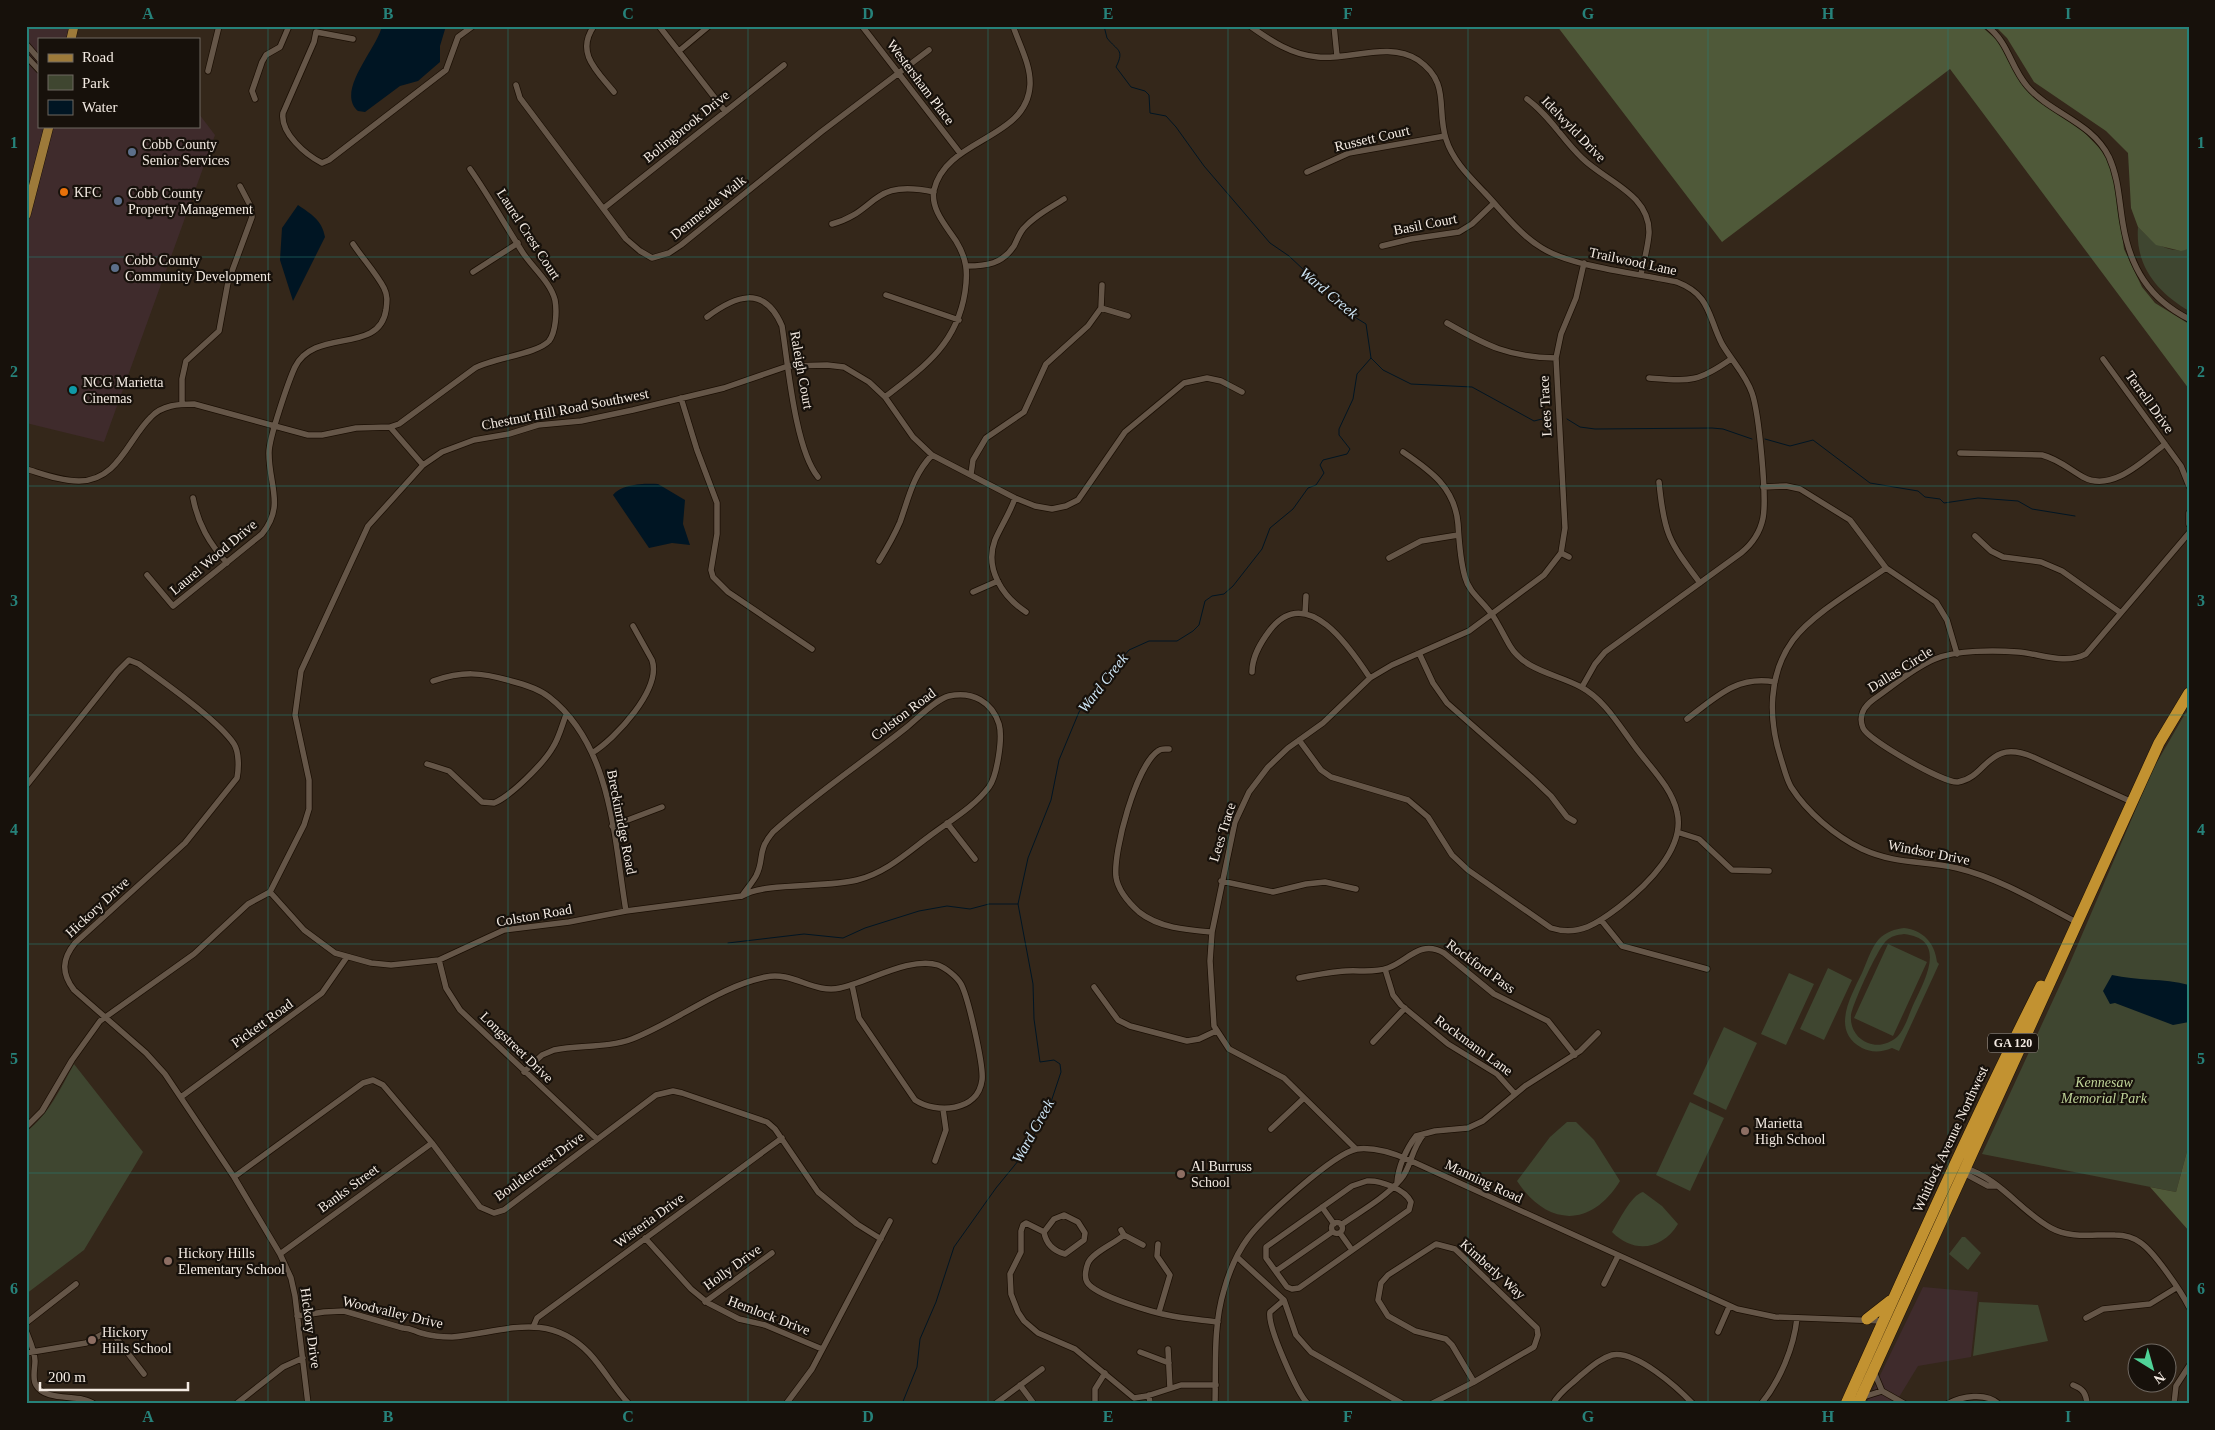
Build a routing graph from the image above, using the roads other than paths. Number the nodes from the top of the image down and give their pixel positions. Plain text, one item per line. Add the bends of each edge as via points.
1 (74, 26) edge
2 (219, 26) edge
3 (289, 26) edge
4 (473, 26) edge
5 (594, 26) edge
6 (659, 26) edge
7 (709, 26) edge
8 (862, 26) edge
9 (1013, 26) edge
10 (1250, 26) edge
11 (1334, 26) edge
12 (1987, 26) edge
13 (71, 37) edge
14 (353, 39) dead end
15 (26, 44) edge
16 (930, 50) dead end
17 (679, 51) junction
18 (26, 56) edge
19 (1337, 56) junction
20 (38, 58) edge
21 (784, 65) dead end
22 (38, 69) edge
23 (208, 71) dead end
24 (900, 72) junction
25 (516, 85) dead end
26 (614, 92) dead end
27 (255, 99) dead end
28 (1527, 99) dead end
29 (725, 111) junction
30 (48, 128) edge
31 (1445, 136) junction
32 (960, 154) junction
33 (470, 169) dead end
34 (1307, 172) dead end
35 (240, 186) dead end
36 (934, 192) junction
37 (1064, 199) dead end
38 (1494, 203) junction
39 (604, 208) junction
40 (26, 215) edge
41 (832, 224) dead end
42 (518, 243) junction
43 (354, 244) dead end
44 (1382, 246) dead end
45 (1584, 263) junction
46 (967, 266) junction
47 (473, 272) dead end
48 (1641, 274) junction
49 (1102, 285) dead end
50 (886, 295) dead end
51 (1101, 308) junction
52 (1128, 316) dead end
53 (707, 317) dead end
54 (2189, 319) edge
55 (959, 320) junction
56 (1447, 322) dead end
57 (1556, 358) junction
58 (1732, 359) junction
59 (2103, 359) dead end
60 (788, 366) junction
61 (1649, 378) dead end
62 (1242, 392) dead end
63 (885, 397) junction
64 (680, 398) junction
65 (182, 404) junction
66 (275, 427) junction
67 (390, 427) junction
68 (2165, 444) junction
69 (1403, 452) dead end
70 (1960, 453) dead end
71 (932, 455) junction
72 (423, 465) junction
73 (26, 469) edge
74 (971, 474) junction
75 (818, 477) dead end
76 (1659, 482) dead end
77 (2189, 486) edge
78 (1763, 487) junction
79 (193, 498) dead end
80 (1015, 498) junction
81 (2189, 513) edge
82 (2189, 524) edge
83 (2189, 532) edge
84 (1458, 535) junction
85 (1975, 536) dead end
86 (1560, 552) junction
87 (1569, 556) dead end
88 (1389, 558) dead end
89 (879, 561) dead end
90 (227, 563) junction
91 (1886, 568) junction
92 (147, 575) dead end
93 (998, 581) junction
94 (1700, 583) junction
95 (973, 592) dead end
96 (1306, 596) dead end
97 (1026, 612) dead end
98 (2121, 613) junction
99 (1305, 614) junction
100 (1493, 615) junction
101 (633, 626) dead end
102 (812, 649) dead end
103 (1419, 653) junction
104 (1956, 654) junction
105 (1252, 672) dead end
106 (1370, 678) junction
107 (433, 681) dead end
108 (1775, 682) junction
109 (1582, 687) junction
110 (2189, 693) edge
111 (566, 715) junction
112 (1687, 719) dead end
113 (1299, 740) junction
114 (1169, 749) dead end
115 (592, 753) junction
116 (427, 764) dead end
117 (26, 786) edge
118 (2132, 802) junction
119 (662, 807) dead end
120 (1574, 821) dead end
121 (947, 823) junction
122 (612, 826) junction
123 (1680, 832) junction
124 (975, 859) dead end
125 (1769, 871) dead end
126 (1221, 881) junction
127 (1356, 889) dead end
128 (270, 892) junction
129 (742, 896) junction
130 (626, 911) junction
131 (1601, 920) junction
132 (2076, 922) junction
133 (1212, 932) junction
134 (347, 957) junction
135 (438, 960) junction
136 (1385, 969) junction
137 (1707, 969) dead end
138 (1300, 978) dead end
139 (852, 985) junction
140 (1094, 987) dead end
141 (1405, 1008) junction
142 (105, 1017) junction
143 (1216, 1031) junction
144 (1598, 1033) dead end
145 (1373, 1042) dead end
146 (1575, 1055) junction
147 (524, 1072) junction
148 (1515, 1094) junction
149 (181, 1097) junction
150 (1304, 1098) junction
151 (943, 1109) junction
152 (26, 1127) edge
153 (1271, 1129) dead end
154 (782, 1138) junction
155 (597, 1140) junction
156 (432, 1143) junction
157 (1356, 1149) junction
158 (1407, 1159) junction
159 (935, 1161) dead end
160 (1961, 1169) junction
161 (234, 1177) junction
162 (1393, 1188) junction
163 (1322, 1207) junction
164 (890, 1221) dead end
165 (1334, 1224) junction
166 (1341, 1225) junction
167 (1044, 1232) junction
168 (1332, 1232) junction
169 (1340, 1233) junction
170 (645, 1238) junction
171 (881, 1239) junction
172 (1158, 1244) dead end
173 (1143, 1246) dead end
174 (1916, 1248) junction
175 (1352, 1250) junction
176 (772, 1253) dead end
177 (280, 1254) junction
178 (1618, 1256) junction
179 (1236, 1257) junction
180 (1276, 1272) junction
181 (76, 1284) dead end
182 (1604, 1284) dead end
183 (2176, 1288) junction
184 (1895, 1296) junction
185 (1284, 1300) junction
186 (705, 1302) junction
187 (1729, 1307) junction
188 (2189, 1307) edge
189 (1159, 1312) junction
190 (297, 1316) junction
191 (1797, 1318) junction
192 (2086, 1318) dead end
193 (1866, 1319) junction
194 (1218, 1322) junction
195 (26, 1323) edge
196 (1890, 1323) junction
197 (534, 1326) junction
198 (26, 1331) edge
199 (1718, 1332) dead end
200 (1877, 1335) junction
201 (822, 1349) junction
202 (1168, 1349) dead end
203 (34, 1352) junction
204 (1140, 1352) dead end
205 (26, 1353) edge
206 (303, 1358) junction
207 (1169, 1363) junction
208 (2189, 1366) edge
209 (1042, 1369) dead end
210 (1874, 1370) junction
211 (1104, 1373) junction
212 (144, 1374) dead end
213 (1474, 1382) junction
214 (2073, 1384) dead end
215 (1020, 1385) junction
216 (1216, 1385) junction
217 (1170, 1388) junction
218 (1882, 1391) junction
219 (1149, 1395) junction
220 (1861, 1398) edge
221 (68, 1399) junction
222 (74, 1404) edge
223 (94, 1404) edge
224 (236, 1404) edge
225 (308, 1404) edge
226 (629, 1404) edge
227 (786, 1404) edge
228 (995, 1404) edge
229 (1034, 1404) edge
230 (1095, 1404) edge
231 (1150, 1404) edge
232 (1215, 1404) edge
233 (1308, 1404) edge
234 (1403, 1404) edge
235 (1432, 1404) edge
236 (1553, 1404) edge
237 (1694, 1404) edge
238 (1761, 1404) edge
239 (1846, 1404) edge
240 (1905, 1404) edge
241 (1947, 1404) edge
242 (1999, 1404) edge
243 (2087, 1404) edge
244 (2174, 1404) edge

1 - 13 main road
2 - 23 street
3 - 27 street via 280,47 266,55 262,62 252,91
4 - 14 street via 458,37 446,70 322,163 293,139 282,122 285,106 316,32
5 - 26 street via 585,41 587,54
6 - 17 street
7 - 17 street
8 - 24 street, Westersham Place
9 - 32 street via 1027,67 1030,84 1027,100 1020,113 1002,128
10 - 19 street, Trailwood Lane via 1294,52 1321,58
11 - 19 street
12 - 54 street via 2002,39 2027,86 2078,122 2102,146 2116,174 2123,224 2136,270 2160,301
15 - 20 street
16 - 24 street, Denmeade Walk
17 - 29 street
18 - 22 street
19 - 31 street, Trailwood Lane via 1393,52 1421,62 1441,90
21 - 29 street, Bolingbrook Drive
24 - 32 street, Westersham Place
24 - 39 street, Denmeade Walk via 669,253 652,258 640,251
25 - 39 street, Denmeade Walk via 520,98
28 - 48 street, Idelwyld Drive via 1550,118 1582,158 1641,205 1649,232
29 - 39 street, Bolingbrook Drive
30 - 40 main road
31 - 34 street, Russett Court via 1349,153
31 - 38 street, Trailwood Lane via 1456,161
32 - 36 street via 944,171
33 - 42 street, Laurel Crest Court
35 - 65 street via 252,207 252,217 228,282 219,331 186,361
36 - 41 street via 913,187 880,194 845,221
36 - 46 street via 939,216 956,241
37 - 46 street via 1023,229 1014,246 997,262 987,266
38 - 44 street, Basil Court via 1459,232 1411,238
38 - 45 street, Trailwood Lane via 1535,244 1554,255
42 - 47 street
42 - 67 street, Laurel Crest Court via 552,291 555,301 554,332 548,341 538,348 487,361 399,424
43 - 66 street, Laurel Wood Drive via 385,289 388,299 385,314 374,331 318,345 302,357 290,381
45 - 48 street, Trailwood Lane
45 - 57 street, Lees Trace
46 - 55 street
48 - 58 street, Trailwood Lane via 1677,282 1696,293 1708,307
49 - 51 street
50 - 55 street
51 - 52 street
51 - 74 street via 1083,331 1046,364 1024,412 986,438 973,460
53 - 60 street, Raleigh Court via 732,300 744,297 767,305 777,314 782,326
55 - 63 street via 934,357
56 - 57 street via 1497,350 1530,358
57 - 86 street, Lees Trace via 1565,528
58 - 61 street via 1695,380
58 - 78 street, Trailwood Lane via 1755,402
59 - 68 street, Terrell Drive
60 - 63 street, Chestnut Hill Road Southwest via 844,367 869,382
60 - 64 street, Chestnut Hill Road Southwest via 724,388
60 - 75 street, Raleigh Court via 803,446
62 - 80 street, Chestnut Hill Road Southwest via 1207,378 1184,383 1125,432 1078,500 1066,506 1044,509
63 - 71 street, Chestnut Hill Road Southwest via 913,437
64 - 72 street, Chestnut Hill Road Southwest via 606,417 538,425 474,440 442,452
64 - 102 street via 717,503 713,577 723,589
65 - 66 street via 194,404
65 - 73 street via 151,416 116,465 94,479 57,478
66 - 67 street via 322,435 356,428
66 - 90 street, Laurel Wood Drive via 268,452 275,499 272,522
67 - 72 street
68 - 70 street via 2121,475 2097,482 2048,457
68 - 77 street, Terrell Drive via 2184,470
69 - 84 street via 1427,468 1447,489 1457,514
71 - 74 street, Chestnut Hill Road Southwest
71 - 89 street via 913,482 900,522
72 - 128 street, Chestnut Hill Road Southwest via 368,526 301,671 295,714 309,780 309,809
74 - 80 street, Chestnut Hill Road Southwest
76 - 94 street via 1667,536
78 - 91 street via 1800,489 1845,517 1858,529
78 - 94 street, Trailwood Lane via 1763,516 1754,540 1741,554
79 - 90 street via 197,518 205,534
80 - 93 street via 993,548 993,570
81 - 82 street
83 - 98 street, Dallas Circle
84 - 88 street via 1421,541
84 - 100 street via 1469,588
85 - 98 street via 2003,557 2041,562 2062,570
86 - 87 street
86 - 100 street, Lees Trace via 1544,575
90 - 92 street, Laurel Wood Drive via 173,606
91 - 104 street via 1936,602 1947,620
91 - 108 street, Windsor Drive via 1802,629 1782,657
93 - 95 street
93 - 97 street via 1009,600
94 - 109 street, Trailwood Lane via 1601,656
96 - 99 street
98 - 104 street, Dallas Circle via 2092,649 2077,658 2060,659 2018,652
99 - 105 street via 1286,617 1274,625 1255,655
99 - 106 street via 1324,622 1336,632
100 - 103 street, Lees Trace via 1461,636
100 - 109 street via 1519,656 1539,669
101 - 115 street via 652,660 652,681 648,691 607,744
103 - 106 street, Lees Trace
103 - 120 street via 1447,703 1531,777
104 - 118 street, Dallas Circle via 1931,661 1866,705 1861,719 1866,733 1951,781 1967,779 1996,755 2016,752
106 - 113 street, Lees Trace via 1323,723
107 - 111 street, Breckinridge Road via 466,672 490,675 548,696
108 - 112 street via 1755,680 1739,684
108 - 132 street, Windsor Drive via 1772,730 1786,776 1801,800 1821,821 1853,844 1873,853 1900,862 1966,870
109 - 123 street via 1613,715 1667,790 1677,812
110 - 118 highway, Whitlock Avenue Northwest / GA 120 via 2159,743
111 - 115 street, Breckinridge Road
111 - 116 street via 554,746 542,762 494,803 482,802 449,771
113 - 126 street, Lees Trace via 1275,759 1249,792 1231,833
113 - 131 street via 1321,770 1332,777 1408,800 1428,817 1452,855 1468,870 1551,928 1574,932
114 - 133 street via 1156,753 1136,785 1118,852 1116,877 1124,896 1147,917 1175,928
115 - 122 street, Breckinridge Road
117 - 142 street, Hickory Drive via 129,660 139,664 196,709 235,745 237,778 201,824 171,857 75,942 66,956 64,969 69,983
118 - 132 highway, Whitlock Avenue Northwest / GA 120
119 - 122 street
121 - 124 street
121 - 129 street, Colston Road via 910,853 860,880 838,885 772,888
121 - 129 street, Colston Road via 973,804 990,786 998,757 1001,729 995,711 968,695 948,696 925,711 800,808 764,843 756,875
122 - 130 street, Breckinridge Road
123 - 125 street via 1699,839 1732,870
123 - 131 street via 1660,867
126 - 127 street via 1274,892 1325,882
126 - 133 street, Lees Trace
128 - 134 street, Colston Road via 304,930 335,953
128 - 142 street via 248,904 194,954
129 - 130 street, Colston Road
130 - 135 street, Colston Road via 504,930
131 - 137 street via 1622,946
132 - 160 highway, Whitlock Avenue Northwest / GA 120 via 1996,1075
133 - 143 street, Lees Trace via 1212,1012
134 - 135 street, Colston Road via 390,965
134 - 149 street, Pickett Road via 322,993
135 - 147 street, Longstreet Drive via 446,988 460,1010
136 - 138 street, Rockford Pass
136 - 141 street, Rockmann Lane via 1393,995
136 - 146 street, Rockford Pass via 1417,950 1431,948 1441,951 1499,997 1548,1021
139 - 147 street via 822,988 781,976 768,976 742,983 631,1039 554,1050 542,1055
139 - 151 street via 859,1018 915,1100
139 - 151 street via 919,962 941,966 961,984 983,1067 982,1082 975,1095 963,1105
140 - 143 street via 1118,1020 1130,1026 1187,1041
141 - 145 street
141 - 148 street, Rockmann Lane via 1448,1044 1497,1074
142 - 149 street, Hickory Drive via 146,1052
142 - 152 street via 90,1032 42,1111
143 - 150 street, Lees Trace via 1224,1045 1234,1053 1278,1073
144 - 146 street
146 - 148 street
147 - 155 street, Longstreet Drive
148 - 158 street via 1473,1126 1424,1134
149 - 161 street, Hickory Drive
150 - 153 street
150 - 157 street, Lees Trace
151 - 159 street via 946,1130
154 - 155 street, Bouldercrest Drive via 776,1129 760,1118 673,1091 656,1096
154 - 170 street, Wisteria Drive
154 - 171 street, Bouldercrest Drive via 818,1192
155 - 156 street, Bouldercrest Drive via 504,1210 494,1213 480,1207
156 - 161 street, Bouldercrest Drive via 383,1084 368,1081
156 - 177 street, Banks Street
157 - 158 street, Manning Road via 1380,1150
157 - 179 street via 1335,1160 1271,1213 1248,1237
158 - 162 street via 1403,1176
158 - 178 street, Manning Road
160 - 174 highway, Whitlock Avenue Northwest / GA 120
160 - 183 street via 1988,1186 1997,1186 2059,1232 2134,1239 2149,1251
160 - 196 highway, Whitlock Avenue Northwest / GA 120
161 - 177 street, Hickory Drive
162 - 163 street via 1376,1181 1362,1182
162 - 166 street
162 - 175 street via 1409,1198 1409,1210
163 - 165 street
163 - 180 street via 1266,1247 1265,1256
164 - 171 street
165 - 166 street
165 - 168 street
166 - 169 street
167 - 167 street via 1046,1241 1065,1254 1084,1240 1085,1233 1078,1222 1064,1215 1054,1219
167 - 211 street via 1026,1223 1021,1228 1020,1252 1010,1274 1014,1303 1024,1321 1038,1333 1075,1349
168 - 169 street
168 - 180 street
169 - 175 street
170 - 186 street, Hemlock Drive
170 - 197 street, Wisteria Drive via 537,1318
171 - 201 street
172 - 189 street via 1157,1256 1170,1275
173 - 189 street via 1122,1232 1113,1245 1099,1251 1088,1262 1085,1275 1092,1287
174 - 184 highway, Whitlock Avenue Northwest / GA 120
174 - 196 highway via 1910,1277
175 - 180 street via 1296,1289 1287,1287
176 - 186 street, Holly Drive
177 - 190 street, Hickory Drive via 291,1278
178 - 182 street
178 - 187 street, Manning Road
179 - 185 street
179 - 194 street via 1224,1290
181 - 195 street
183 - 188 street
183 - 192 street via 2150,1304 2103,1309
184 - 193 highway
184 - 196 highway, Whitlock Avenue Northwest / GA 120
185 - 233 street via 1270,1312 1271,1327
185 - 234 street via 1296,1335 1311,1352
186 - 201 street, Hemlock Drive via 739,1319 765,1325
187 - 191 street, Manning Road via 1766,1316
187 - 199 street
189 - 194 street
190 - 197 street, Woodvalley Drive via 344,1311 420,1333 449,1337
190 - 206 street, Hickory Drive
191 - 193 street, Manning Road
191 - 238 street via 1794,1337 1772,1389
193 - 196 street, Manning Road
193 - 200 highway
194 - 216 street
196 - 200 highway, Whitlock Avenue Northwest / GA 120
196 - 210 highway, Whitlock Avenue Northwest / GA 120
196 - 220 highway via 1869,1368
197 - 226 street, Woodvalley Drive via 560,1332 582,1346
198 - 203 street
200 - 239 highway, Whitlock Avenue Northwest / GA 120
201 - 227 street via 812,1369
202 - 207 street
203 - 205 street
203 - 212 street via 86,1343 110,1330
203 - 221 street via 36,1385
204 - 207 street
206 - 224 street via 283,1367
206 - 225 street, Hickory Drive
207 - 217 street
208 - 244 street via 2176,1386
209 - 215 street
210 - 218 street
210 - 220 highway, Whitlock Avenue Northwest / GA 120
211 - 219 street via 1129,1396
211 - 230 street via 1095,1389
213 - 213 street, Kimberly Way via 1446,1339 1407,1327 1388,1316 1378,1300 1381,1283 1388,1275 1436,1244 1455,1249 1537,1328 1534,1347
213 - 235 street, Kimberly Way
214 - 243 street via 2086,1394
215 - 228 street
215 - 229 street
216 - 217 street via 1187,1384
216 - 232 street
217 - 219 street
218 - 220 street
218 - 240 street
219 - 231 street
221 - 222 street
221 - 223 street via 87,1398
236 - 237 street via 1557,1396 1591,1367 1614,1355 1625,1356 1658,1372
241 - 242 street via 1979,1396

